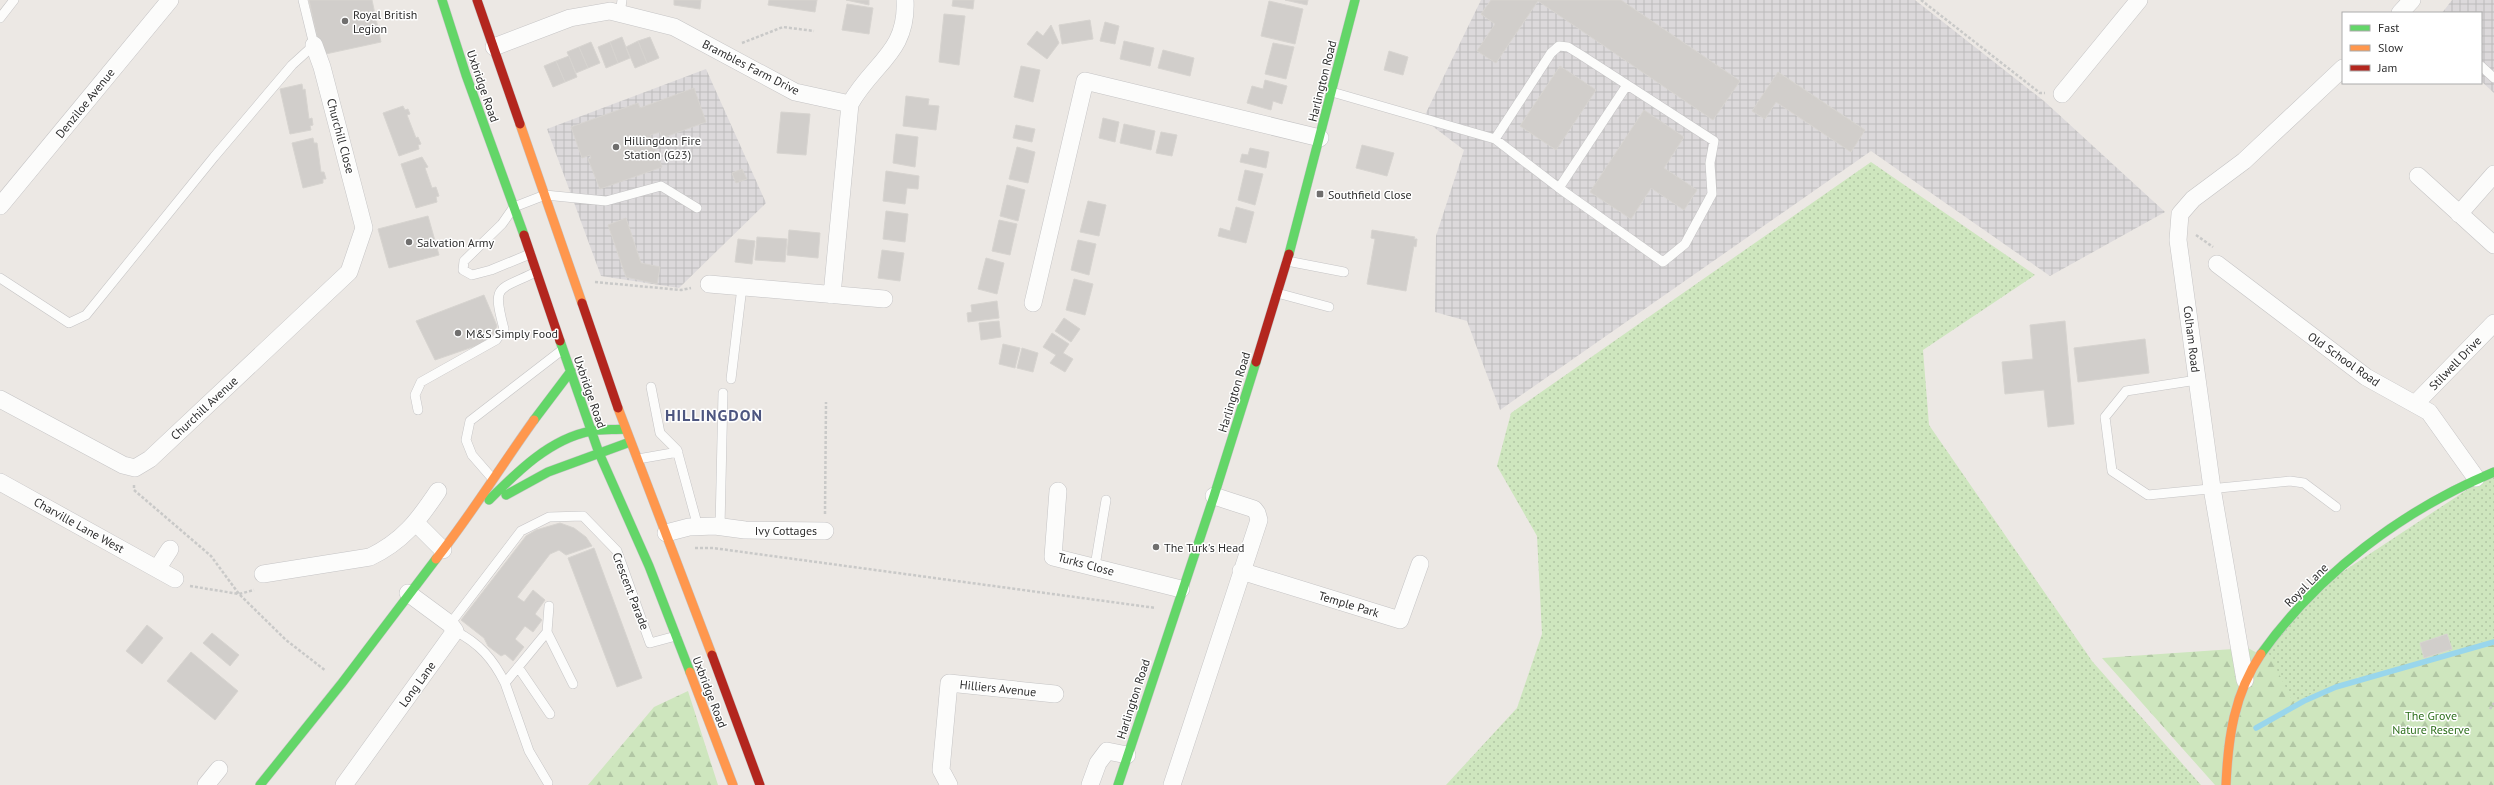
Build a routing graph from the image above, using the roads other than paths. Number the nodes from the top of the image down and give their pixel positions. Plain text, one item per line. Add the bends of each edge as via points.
1 (14, 0) edge
2 (170, 0) edge
3 (303, 0) edge
4 (442, 0) edge
5 (477, 0) edge
6 (905, 0) edge
7 (1355, 0) edge
8 (2139, 0) edge
9 (2412, 0) edge
10 (621, 7) edge
11 (2401, 12) edge
12 (0, 18) edge
13 (314, 46) junction
14 (494, 47) junction
15 (2482, 67) edge
16 (2342, 69) edge
17 (2494, 78) edge
18 (1627, 85) junction
19 (1332, 92) junction
20 (2062, 94) road end
21 (850, 104) junction
22 (1320, 138) junction
23 (1495, 139) junction
24 (2494, 174) edge
25 (2418, 176) dead end
26 (1559, 188) junction
27 (545, 195) junction
28 (0, 206) edge
29 (514, 207) junction
30 (697, 208) dead end
31 (2459, 214) junction
32 (364, 228) joint
33 (2494, 245) edge
34 (530, 254) junction
35 (1287, 261) junction
36 (2217, 264) road end
37 (536, 272) junction
38 (1344, 272) dead end
39 (0, 278) edge
40 (710, 284) road end
41 (742, 287) junction
42 (1277, 293) junction
43 (832, 295) junction
44 (884, 299) dead end
45 (1034, 303) dead end
46 (1329, 307) dead end
47 (2494, 323) edge
48 (562, 350) junction
49 (571, 371) junction
50 (731, 379) dead end
51 (2197, 380) junction
52 (651, 387) dead end
53 (723, 393) dead end
54 (0, 399) edge
55 (2416, 403) junction
56 (418, 410) dead end
57 (625, 429) junction
58 (591, 431) junction
59 (630, 442) junction
60 (678, 452) junction
61 (598, 453) junction
62 (637, 460) junction
63 (2494, 472) edge
64 (492, 478) junction
65 (2476, 478) junction
66 (0, 482) edge
67 (2212, 488) junction
68 (438, 491) dead end
69 (1058, 492) dead end
70 (1214, 496) junction
71 (1106, 500) dead end
72 (2336, 507) dead end
73 (475, 514) junction
74 (416, 523) junction
75 (720, 526) junction
76 (698, 527) junction
77 (460, 529) junction
78 (825, 531) road end
79 (666, 533) junction
80 (170, 549) dead end
81 (443, 550) junction
82 (1420, 564) dead end
83 (1094, 566) junction
84 (158, 569) junction
85 (1241, 571) junction
86 (263, 574) dead end
87 (175, 579) road end
88 (1181, 589) junction
89 (408, 593) junction
90 (549, 606) dead end
91 (452, 628) junction
92 (547, 632) junction
93 (676, 636) junction
94 (518, 667) junction
95 (2245, 680) junction
96 (505, 683) junction
97 (573, 684) dead end
98 (1055, 694) dead end
99 (550, 714) dead end
100 (1128, 755) junction
101 (219, 769) dead end
102 (548, 783) dead end
103 (206, 785) edge
104 (260, 785) edge
105 (344, 785) edge
106 (733, 785) edge
107 (760, 785) edge
108 (949, 785) edge
109 (1090, 785) edge
110 (1118, 785) edge
111 (1172, 785) edge
112 (2226, 785) edge

1 - 12 lane
2 - 28 street, Denziloe Avenue
3 - 13 lane
4 - 29 main road, Uxbridge Road via 466,76
5 - 14 main road, Uxbridge Road
6 - 21 street via 906,18 901,36 861,85
7 - 19 main road, Harlington Road
8 - 20 street
9 - 11 street
10 - 14 street, Brambles Farm Drive via 570,18
10 - 21 street, Brambles Farm Drive via 674,27 795,92
13 - 32 street, Churchill Close via 322,66
13 - 39 lane via 292,65 214,157 86,315 69,323
14 - 27 main road, Uxbridge Road
15 - 17 lane
16 - 51 street, Colham Road via 2244,161 2193,199 2180,214 2178,240
18 - 23 lane via 1568,47 1559,46 1551,53
18 - 26 lane
18 - 26 lane via 1714,141 1710,164 1712,194 1685,244 1663,262
19 - 22 main road, Harlington Road
19 - 23 lane
21 - 43 street
22 - 35 main road, Harlington Road
22 - 45 street via 1085,81
23 - 26 lane
24 - 31 street
25 - 31 street
27 - 29 lane
27 - 30 lane via 606,201 661,186
27 - 57 main road, Uxbridge Road
29 - 34 main road, Uxbridge Road
29 - 34 lane via 502,224 464,261 463,270 472,275
31 - 33 street
32 - 54 street, Churchill Avenue via 349,272 150,459 135,468 116,462
34 - 37 main road, Uxbridge Road
35 - 38 lane
35 - 42 main road, Harlington Road
36 - 55 street, Old School Road via 2366,377
37 - 48 main road, Uxbridge Road
37 - 56 lane via 502,288 498,293 496,301 504,329 496,340 421,382 415,395
40 - 41 street
41 - 43 street
41 - 50 lane
42 - 46 lane
42 - 70 main road, Harlington Road
43 - 44 street
47 - 55 street, Stilwell Drive
48 - 49 main road, Uxbridge Road
48 - 64 lane via 470,421 466,440 472,455
49 - 58 main road, Uxbridge Road
49 - 64 main road
51 - 67 street, Colham Road
51 - 67 lane via 2126,391 2105,417 2112,471 2148,495
52 - 60 lane via 660,433
53 - 75 lane
55 - 65 street, Old School Road via 2429,412 2440,425
57 - 58 main road
57 - 59 main road, Uxbridge Road
58 - 61 main road, Uxbridge Road
58 - 73 main road via 560,443 524,467
59 - 61 main road
59 - 62 main road, Uxbridge Road
60 - 62 lane
60 - 76 lane
61 - 73 main road via 548,472
61 - 93 main road, Uxbridge Road via 633,529
62 - 79 main road, Uxbridge Road
63 - 65 main road, Royal Lane
64 - 77 main road
65 - 95 main road, Royal Lane via 2420,508 2366,545 2318,588 2265,646
66 - 84 street, Charville Lane West
67 - 72 lane via 2290,481 2304,483
67 - 95 street, Colham Road
68 - 74 street
69 - 83 street, Turks Close via 1053,557
70 - 85 street via 1254,509 1258,513
70 - 88 main road, Harlington Road
71 - 83 lane
73 - 77 main road
74 - 81 street
74 - 86 street via 386,550 370,557
75 - 76 street, Ivy Cottages
75 - 78 street, Ivy Cottages via 746,530
76 - 79 street, Ivy Cottages
77 - 81 main road
79 - 107 main road, Uxbridge Road
80 - 84 street
81 - 89 main road
82 - 85 street, Temple Park via 1400,620
83 - 88 street, Turks Close
84 - 87 street, Charville Lane West
85 - 111 street
88 - 100 main road, Harlington Road
89 - 91 street
89 - 104 main road via 342,683
90 - 92 lane
91 - 93 lane, Crescent Parade via 521,531 549,517 583,516 617,551 650,643
91 - 96 lane via 474,641 488,655
91 - 105 street, Long Lane
92 - 94 lane
92 - 97 lane
93 - 106 main road, Uxbridge Road
94 - 96 lane
94 - 99 lane
95 - 112 main road, Royal Lane via 2230,731
96 - 102 lane via 529,751
98 - 108 street, Hilliers Avenue via 949,683 941,770
100 - 109 street via 1107,751 1098,763
100 - 110 main road, Harlington Road
101 - 103 street

